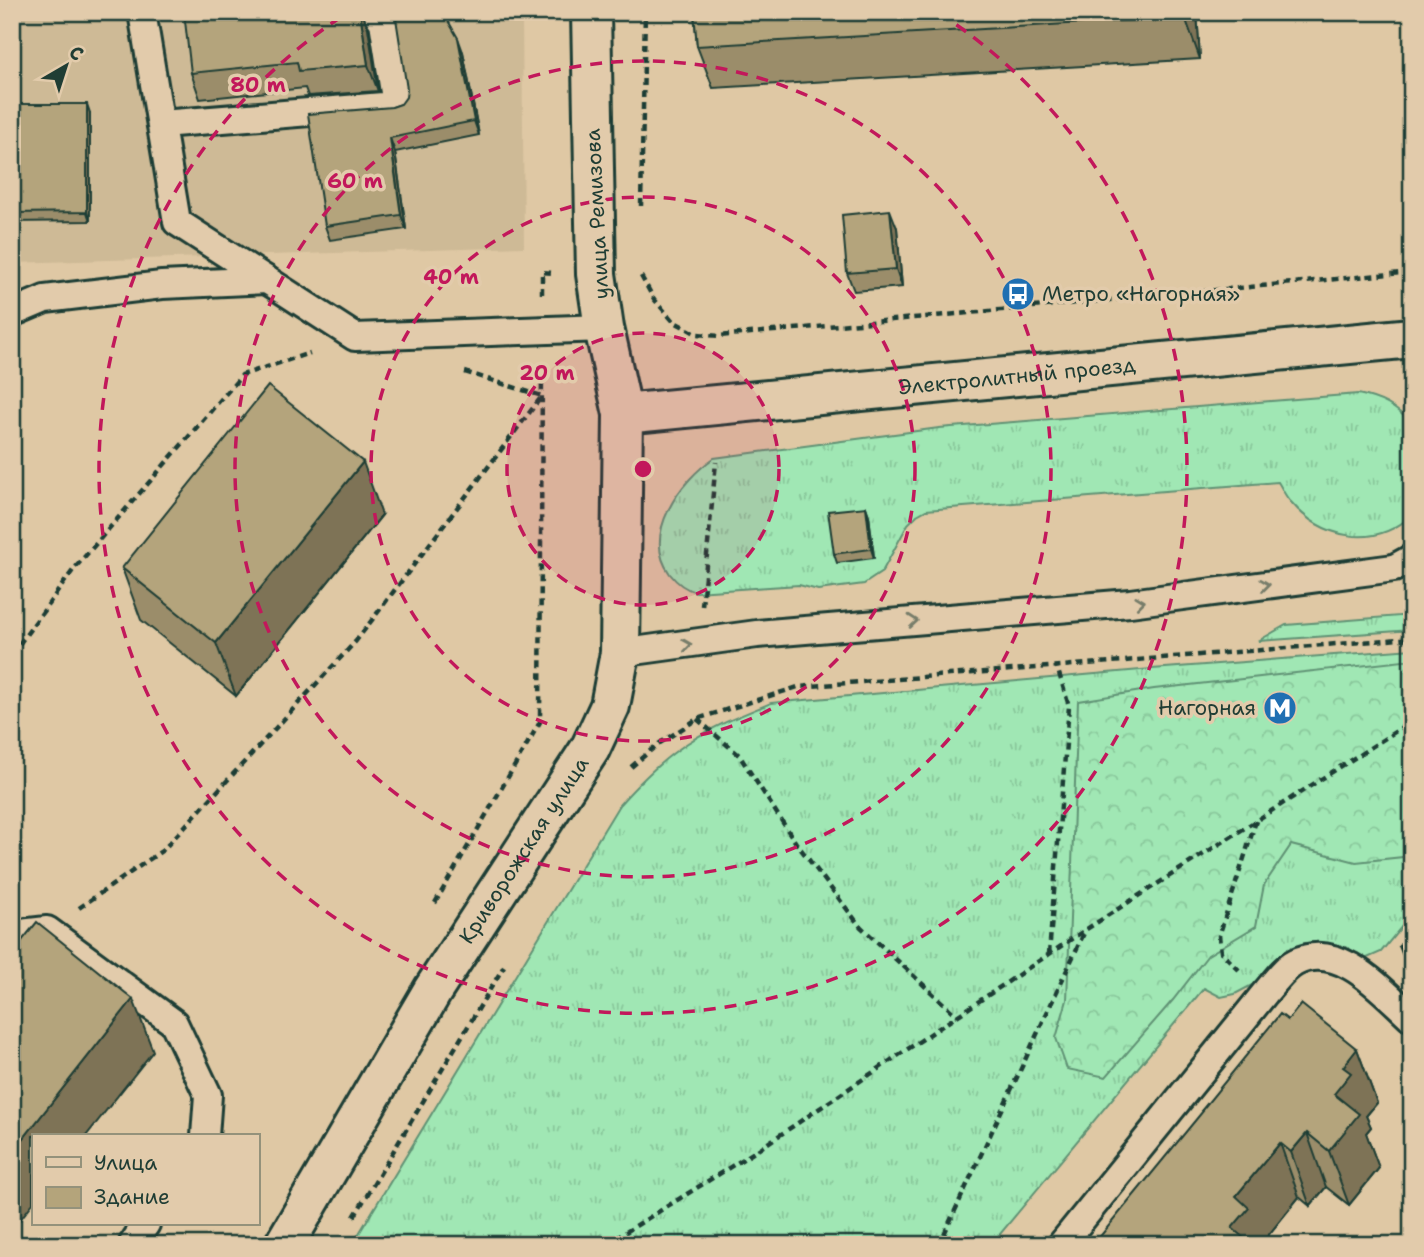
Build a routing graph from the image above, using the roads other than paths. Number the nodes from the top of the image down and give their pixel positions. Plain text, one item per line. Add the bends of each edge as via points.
1 (142, 12) edge
2 (376, 12) edge
3 (591, 12) edge
4 (161, 124) junction
5 (267, 280) junction
6 (12, 313) edge
7 (604, 328) junction
8 (1412, 338) edge
9 (623, 414) junction
10 (1412, 558) edge
11 (620, 653) junction
12 (12, 934) edge
13 (1412, 1018) edge
14 (205, 1134) edge
15 (145, 1226) edge
16 (132, 1245) edge
17 (284, 1245) edge
18 (1061, 1245) edge

1 - 4 lane
2 - 4 lane via 383,22 396,105
3 - 7 street, улица Ремизова via 596,274
4 - 5 lane via 177,222
5 - 6 lane via 162,285 45,299
5 - 7 lane via 355,337
7 - 9 street, улица Ремизова
8 - 9 street, Электролитный проезд
9 - 11 street, Криворожская улица
11 -> 10 lane via 757,634 1130,603 1395,568
11 - 17 street, Криворожская улица via 610,706 590,749 433,990
12 - 14 lane via 47,930 174,1023 208,1095
13 - 18 lane via 1358,970 1339,960 1316,957 1296,962 1265,993
15 - 16 lane

